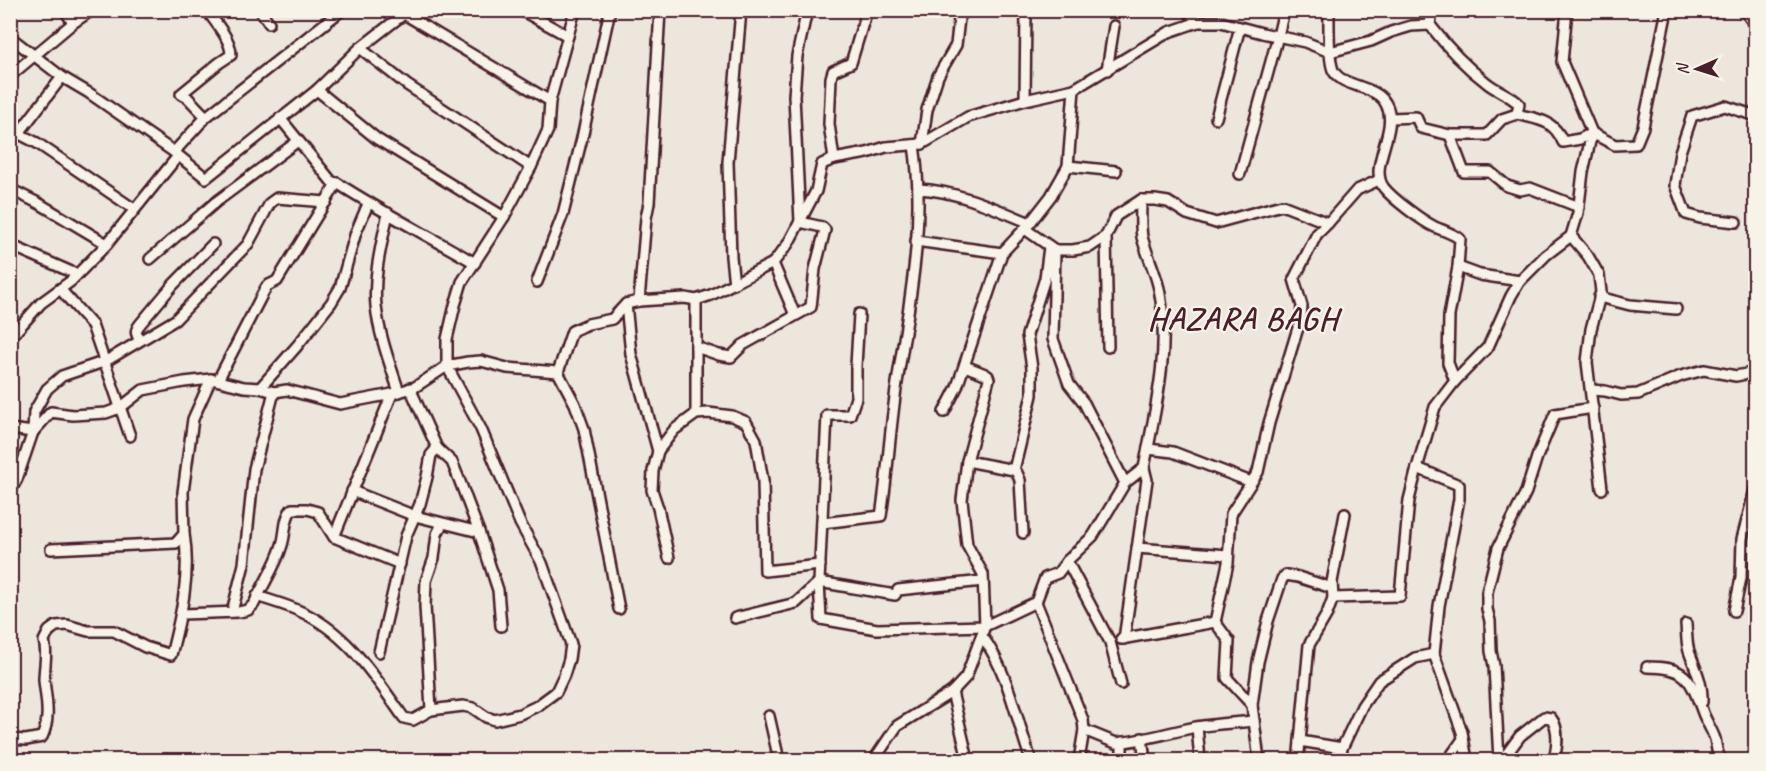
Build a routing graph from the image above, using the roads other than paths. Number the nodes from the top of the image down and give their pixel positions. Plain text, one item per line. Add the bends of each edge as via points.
1 (65, 10) edge
2 (92, 10) edge
3 (207, 10) edge
4 (260, 10) edge
5 (342, 10) edge
6 (521, 10) edge
7 (575, 10) edge
8 (610, 10) edge
9 (660, 10) edge
10 (741, 10) edge
11 (807, 10) edge
12 (867, 10) edge
13 (929, 10) edge
14 (1026, 10) edge
15 (1187, 10) edge
16 (1225, 10) edge
17 (1284, 10) edge
18 (1329, 10) edge
19 (1432, 10) edge
20 (1567, 10) edge
21 (1668, 10) edge
22 (1744, 10) edge
23 (960, 11) edge
24 (407, 12) edge
25 (1198, 22) junction
26 (1221, 22) junction
27 (73, 23) junction
28 (269, 23) dead end
29 (1430, 25) junction
30 (1114, 26) dead end
31 (1755, 26) edge
32 (1240, 27) junction
33 (568, 36) junction
34 (1278, 36) junction
35 (10, 37) edge
36 (360, 48) junction
37 (1330, 52) junction
38 (34, 56) junction
39 (1107, 70) junction
40 (10, 76) edge
41 (63, 77) junction
42 (1074, 89) junction
43 (316, 90) junction
44 (1025, 100) junction
45 (550, 101) junction
46 (1517, 114) junction
47 (1755, 116) edge
48 (206, 117) junction
49 (280, 118) junction
50 (1216, 118) dead end
51 (1390, 118) junction
52 (14, 131) edge
53 (1592, 133) junction
54 (1450, 135) junction
55 (298, 141) junction
56 (918, 145) junction
57 (176, 154) junction
58 (834, 159) junction
59 (1068, 166) junction
60 (531, 167) junction
61 (1116, 171) dead end
62 (1240, 174) dead end
63 (1379, 180) junction
64 (338, 183) junction
65 (10, 189) edge
66 (918, 189) junction
67 (1142, 200) junction
68 (326, 202) junction
69 (368, 204) junction
70 (1579, 207) junction
71 (134, 209) junction
72 (388, 213) junction
73 (504, 217) junction
74 (800, 222) junction
75 (1736, 222) dead end
76 (1328, 223) junction
77 (1027, 226) junction
78 (1106, 236) junction
79 (1571, 236) junction
80 (916, 241) junction
81 (106, 244) junction
82 (213, 244) dead end
83 (10, 245) edge
84 (1052, 249) junction
85 (1002, 253) junction
86 (150, 259) dead end
87 (475, 263) junction
88 (773, 263) junction
89 (1458, 267) junction
90 (76, 274) junction
91 (1520, 281) junction
92 (537, 282) dead end
93 (734, 284) junction
94 (60, 289) junction
95 (1599, 297) junction
96 (696, 300) junction
97 (639, 301) junction
98 (626, 304) junction
99 (1676, 309) dead end
100 (859, 314) dead end
101 (795, 315) junction
102 (10, 338) edge
103 (140, 340) junction
104 (696, 347) junction
105 (1108, 347) dead end
106 (106, 361) junction
107 (447, 366) junction
108 (965, 366) junction
109 (558, 372) junction
110 (1755, 372) edge
111 (214, 379) junction
112 (1455, 381) junction
113 (260, 388) junction
114 (410, 388) junction
115 (1591, 390) junction
116 (274, 392) junction
117 (396, 393) junction
118 (120, 408) junction
119 (1593, 408) junction
120 (944, 412) dead end
121 (696, 414) junction
122 (10, 429) edge
123 (33, 432) junction
124 (130, 436) dead end
125 (437, 448) junction
126 (1148, 449) junction
127 (658, 451) junction
128 (967, 461) junction
129 (1144, 468) junction
130 (1417, 468) junction
131 (1014, 470) junction
132 (1251, 482) junction
133 (1125, 483) junction
134 (1755, 486) edge
135 (1602, 489) dead end
136 (352, 491) junction
137 (10, 492) edge
138 (1345, 514) dead end
139 (415, 516) junction
140 (822, 523) junction
141 (442, 524) junction
142 (479, 532) junction
143 (1023, 533) dead end
144 (184, 534) junction
145 (334, 537) junction
146 (1137, 548) junction
147 (51, 549) dead end
148 (1228, 555) junction
149 (669, 558) dead end
150 (1067, 561) junction
151 (400, 564) junction
152 (820, 565) junction
153 (983, 581) junction
154 (819, 582) junction
155 (1333, 593) junction
156 (257, 596) junction
157 (1036, 602) junction
158 (619, 609) dead end
159 (1734, 611) dead end
160 (232, 612) junction
161 (182, 614) junction
162 (735, 618) dead end
163 (1215, 622) junction
164 (1686, 624) dead end
165 (501, 626) dead end
166 (986, 626) junction
167 (982, 636) junction
168 (1124, 639) junction
169 (1110, 642) junction
170 (379, 652) dead end
171 (1434, 654) junction
172 (1647, 667) dead end
173 (1121, 684) dead end
174 (952, 692) junction
175 (1252, 705) junction
176 (1701, 707) junction
177 (431, 710) junction
178 (769, 716) dead end
179 (1254, 721) junction
180 (1197, 727) junction
181 (1084, 730) junction
182 (1142, 738) junction
183 (10, 739) edge
184 (1463, 739) junction
185 (1300, 741) junction
186 (1122, 742) junction
187 (1342, 748) junction
188 (1299, 752) dead end
189 (778, 760) edge
190 (874, 760) edge
191 (968, 760) edge
192 (1031, 760) edge
193 (1078, 760) edge
194 (1122, 760) edge
195 (1145, 760) edge
196 (1200, 760) edge
197 (1259, 760) edge
198 (1339, 760) edge
199 (1448, 760) edge
200 (1467, 760) edge
201 (1554, 760) edge
202 (1722, 760) edge

1 - 27 street
2 - 27 street
3 - 48 street via 227,39 231,55 181,94
4 - 28 street
5 - 48 street
6 - 33 street
7 - 33 street
8 - 92 street via 563,214
9 - 97 street
10 - 93 street via 728,162
11 - 74 street via 797,56 794,96
12 - 58 street via 851,63 833,72 831,78 829,124
13 - 23 street
14 - 44 street
15 - 25 street
16 - 26 street
17 - 34 street
18 - 37 street
19 - 29 street
20 - 53 street via 1562,62
21 - 53 street via 1643,127 1635,144 1615,146
22 - 31 street
23 - 56 street via 956,45 938,76
24 - 36 street
24 - 45 street
25 - 26 street
25 - 39 street via 1169,32
26 - 32 street
27 - 38 street
29 - 37 street via 1411,26 1371,42
29 - 46 street via 1488,85 1519,104
30 - 39 street
32 - 34 street
32 - 50 street
33 - 45 street
34 - 37 street
34 - 62 street
35 - 38 street
36 - 43 street
36 - 60 street via 407,85
37 - 51 street via 1333,71 1341,79 1383,97
38 - 40 street
38 - 41 street
39 - 42 street
41 - 52 street
41 - 57 street
42 - 44 street
42 - 59 street
43 - 49 street
43 - 73 street via 377,139
44 - 56 street via 968,117
45 - 60 street via 548,130
46 - 53 street via 1549,122 1563,142
46 - 54 street via 1502,119 1487,135
47 - 75 street via 1725,106 1692,116 1680,152 1675,185 1686,214
48 - 57 street
49 - 55 street
49 - 57 street via 206,178
51 - 54 street via 1416,117 1421,128
51 - 63 street
52 - 71 street
53 - 70 street
54 - 70 street via 1464,172 1490,172 1507,186 1530,189
55 - 64 street via 332,183
55 - 86 street via 216,202
56 - 58 street via 886,147
56 - 66 street
57 - 71 street
58 - 74 street via 822,164 816,191
59 - 61 street
59 - 77 street
60 - 73 street
63 - 76 street via 1357,190
63 - 89 street via 1415,215 1460,238
64 - 68 street
64 - 69 street
65 - 81 street
66 - 77 street via 971,199
66 - 80 street
67 - 76 street via 1167,202 1215,223 1282,205
67 - 78 street via 1116,216
67 - 126 street via 1140,221 1160,292 1164,334 1161,381
68 - 103 street via 277,198 270,203 248,244 175,320
68 - 111 street via 277,281 262,293
69 - 72 street
69 - 113 street via 332,303
70 - 79 street
71 - 81 street
72 - 87 street
72 - 117 street via 378,257 376,304
73 - 87 street
74 - 88 street
74 - 101 street via 825,230 811,307
76 - 132 street via 1317,234 1294,279 1302,306 1301,318 1258,472
77 - 84 street
77 - 85 street
78 - 84 street via 1090,247
78 - 105 street
79 - 91 street
79 - 95 street via 1599,275
80 - 85 street
80 - 140 street via 881,516
81 - 90 street
82 - 103 street via 136,329
83 - 90 street
84 - 131 street via 1027,335 1032,395
84 - 133 street via 1053,339 1069,384 1084,403
85 - 108 street
87 - 107 street via 462,282 455,305 447,339
88 - 93 street
88 - 101 street
89 - 91 street
89 - 112 street via 1449,316 1448,363
90 - 94 street
91 - 112 street via 1488,346
93 - 96 street
94 - 102 street via 41,303
94 - 106 street via 92,325
95 - 99 street via 1630,305
95 - 115 street via 1587,362
96 - 97 street
96 - 104 street
97 - 98 street
98 - 109 street via 612,319 572,331
98 - 127 street via 631,354
100 - 140 street via 856,398 850,415 827,415
101 - 104 street via 743,345 731,357
103 - 106 street
104 - 121 street
106 - 118 street
106 - 123 street via 62,376 47,389 34,412
107 - 109 street via 481,361 507,368
107 - 114 street
107 - 177 street via 481,429 520,523 542,563 571,644 556,692 537,706 495,720 463,706
108 - 120 street
108 - 128 street via 989,379
109 - 158 street via 584,429
110 - 115 street via 1736,376 1704,370 1638,394
111 - 113 street
111 - 118 street via 143,390
111 - 144 street via 193,419 183,492
112 - 130 street via 1435,407
113 - 116 street
114 - 117 street
114 - 125 street
115 - 119 street
116 - 117 street via 287,390 340,404
116 - 160 street via 254,469 244,564
117 - 136 street
118 - 123 street via 73,415 51,412
118 - 124 street
119 - 135 street
119 - 201 street via 1555,414 1526,492 1498,548 1487,592 1499,760 1544,717 1555,723
121 - 127 street via 674,430
121 - 152 street via 732,416 746,422 756,440 763,481 765,571
122 - 123 street
123 - 137 street
125 - 139 street via 431,456
125 - 142 street via 452,462
126 - 129 street
126 - 132 street via 1173,452
127 - 149 street via 652,490
128 - 131 street
128 - 153 street via 962,500 968,545
129 - 133 street
129 - 146 street via 1147,480
130 - 155 street via 1409,500 1400,596
130 - 171 street via 1459,484
131 - 143 street via 1020,480
132 - 148 street via 1230,514
133 - 150 street via 1093,536
134 - 159 street via 1742,539 1741,578
136 - 139 street
136 - 145 street
138 - 155 street
139 - 141 street
139 - 151 street
140 - 152 street
141 - 142 street
141 - 177 street via 426,581
142 - 165 street via 498,590
144 - 147 street via 176,543
144 - 161 street
145 - 151 street
145 - 156 street via 318,512 292,509 278,557
146 - 148 street
146 - 168 street
148 - 163 street
150 - 157 street via 1058,573 1045,578
150 - 169 street
151 - 170 street
152 - 154 street
153 - 154 street via 898,590 895,595
153 - 166 street
154 - 162 street via 796,603
154 - 166 street via 821,620 877,629
155 - 175 street via 1298,577 1286,575 1282,579 1258,662
155 - 185 street via 1327,614 1309,645
156 - 160 street via 248,610
156 - 177 street via 299,610 330,630 364,663 404,718 413,720
157 - 166 street
157 - 181 street via 1082,715
160 - 161 street
161 - 183 street via 171,655 114,631 88,631 66,625 48,631 44,641 46,728 42,737
163 - 168 street
163 - 175 street via 1228,641 1227,678
164 - 176 street via 1689,652 1700,681
166 - 167 street
167 - 174 street via 966,677
167 - 192 street via 1010,693
168 - 169 street
169 - 173 street
171 - 184 street
171 - 187 street via 1415,658 1379,681
172 - 176 street via 1677,670 1692,685
174 - 190 street via 897,726
174 - 191 street
175 - 179 street
176 - 202 street
178 - 189 street
179 - 180 street
179 - 197 street
180 - 182 street
180 - 196 street
181 - 186 street
181 - 193 street
182 - 186 street
182 - 195 street
184 - 199 street
184 - 200 street
185 - 187 street
185 - 188 street
186 - 194 street
187 - 198 street

